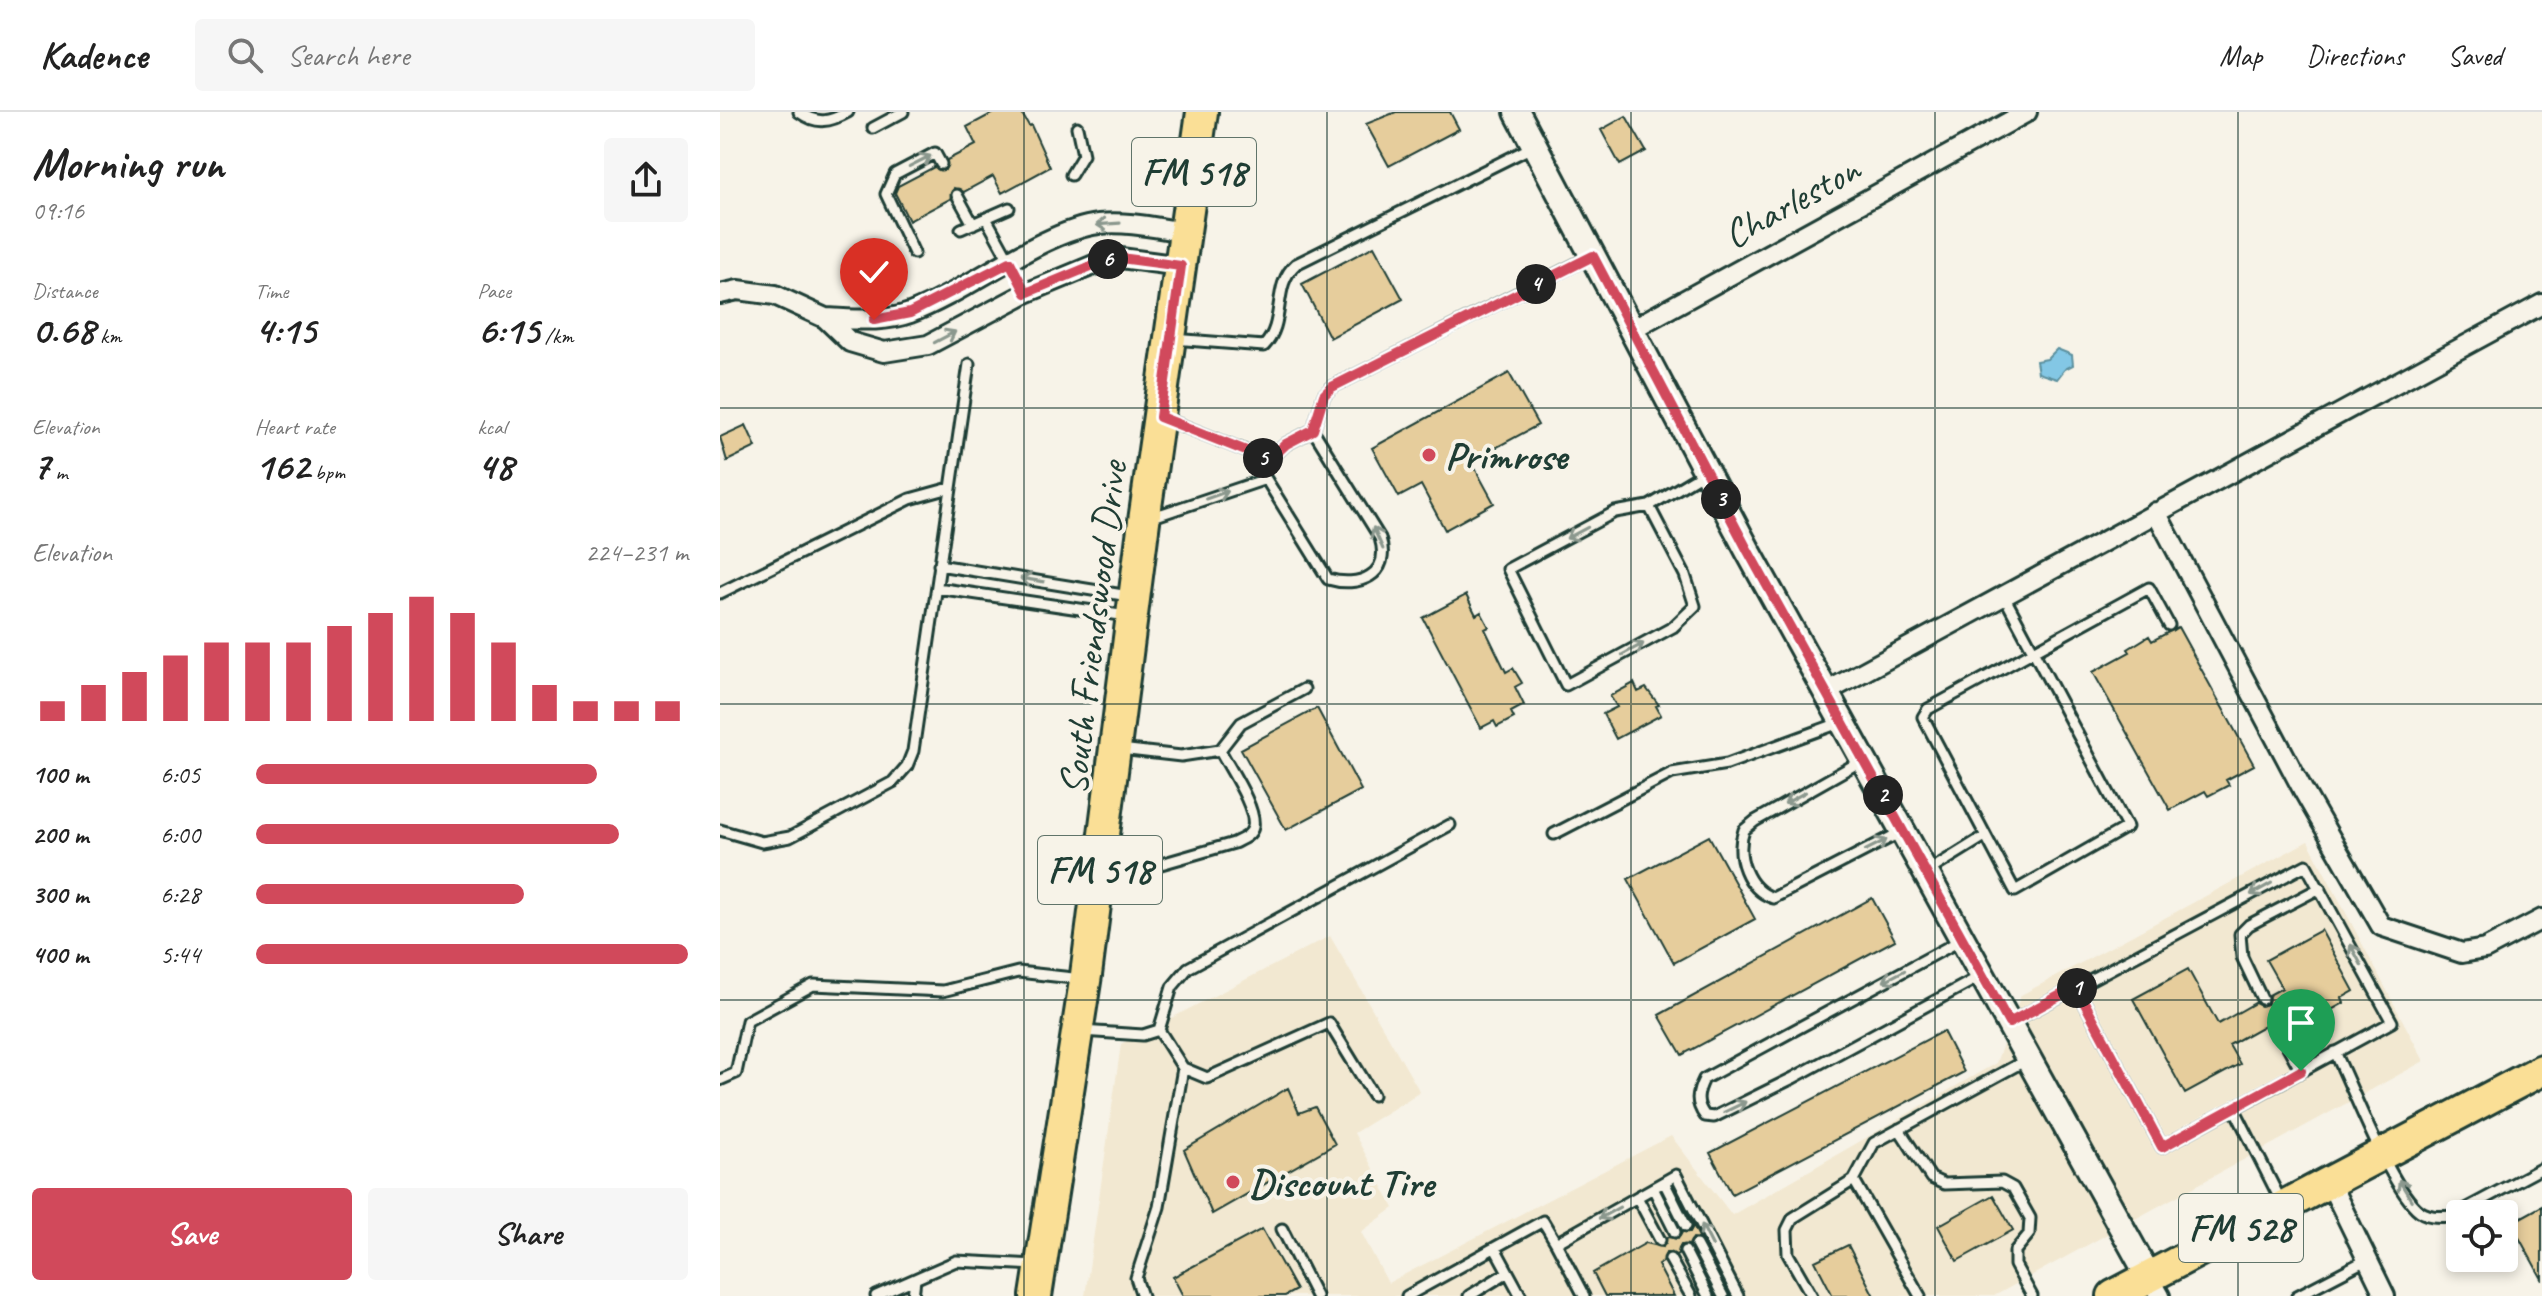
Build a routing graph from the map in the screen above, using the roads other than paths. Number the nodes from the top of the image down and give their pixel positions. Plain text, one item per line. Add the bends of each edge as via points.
1 (799, 112) edge
2 (848, 112) edge
3 (903, 112) edge
4 (1202, 112) edge
5 (1517, 112) edge
6 (2027, 112) edge
7 (1077, 127) dead end
8 (873, 128) dead end
9 (1535, 146) junction
10 (941, 164) dead end
11 (1071, 175) dead end
12 (957, 195) dead end
13 (1009, 208) dead end
14 (986, 218) junction
15 (973, 224) junction
16 (961, 229) dead end
17 (1185, 232) junction
18 (914, 253) dead end
19 (1593, 256) junction
20 (1010, 262) junction
21 (1181, 266) junction
22 (1026, 293) junction
23 (720, 294) edge
24 (2542, 304) edge
25 (825, 318) junction
26 (1632, 329) junction
27 (1170, 339) junction
28 (969, 364) dead end
29 (1160, 417) junction
30 (1313, 430) junction
31 (1269, 460) junction
32 (1707, 472) junction
33 (1266, 479) junction
34 (950, 488) junction
35 (1649, 506) junction
36 (2156, 512) junction
37 (1144, 521) junction
38 (939, 565) junction
39 (937, 588) junction
40 (720, 593) edge
41 (2003, 596) junction
42 (1135, 607) junction
43 (2169, 625) dead end
44 (2033, 651) junction
45 (1304, 689) dead end
46 (1826, 692) junction
47 (1842, 722) junction
48 (1117, 749) junction
49 (1220, 750) junction
50 (1863, 760) junction
51 (1450, 825) dead end
52 (720, 830) edge
53 (1903, 831) junction
54 (1554, 834) dead end
55 (1985, 836) junction
56 (1926, 873) junction
57 (1099, 882) junction
58 (2320, 888) junction
59 (2542, 919) edge
60 (1963, 939) junction
61 (1982, 975) junction
62 (1085, 980) junction
63 (2076, 987) junction
64 (2262, 999) dead end
65 (2274, 1021) dead end
66 (2009, 1023) junction
67 (1159, 1030) junction
68 (1077, 1031) junction
69 (2335, 1052) junction
70 (2028, 1059) junction
71 (1183, 1068) junction
72 (2542, 1070) edge
73 (2301, 1071) junction
74 (720, 1080) edge
75 (1373, 1095) dead end
76 (2234, 1108) junction
77 (1899, 1129) junction
78 (2383, 1153) junction
79 (2542, 1168) edge
80 (1854, 1180) junction
81 (2329, 1181) junction
82 (1664, 1182) junction
83 (1653, 1188) junction
84 (1637, 1197) junction
85 (2283, 1205) junction
86 (1686, 1226) dead end
87 (1282, 1229) dead end
88 (1675, 1232) dead end
89 (1660, 1240) dead end
90 (1556, 1243) junction
91 (1696, 1245) dead end
92 (1495, 1248) junction
93 (1685, 1251) dead end
94 (1670, 1259) dead end
95 (2366, 1260) junction
96 (1040, 1265) junction
97 (1508, 1272) junction
98 (915, 1279) junction
99 (2154, 1286) edge
100 (876, 1296) edge
101 (913, 1296) edge
102 (1036, 1296) edge
103 (1142, 1296) edge
104 (1316, 1296) edge
105 (1407, 1296) edge
106 (1469, 1296) edge
107 (1521, 1296) edge
108 (1584, 1296) edge
109 (1691, 1296) edge
110 (1708, 1296) edge
111 (1723, 1296) edge
112 (1738, 1296) edge
113 (1812, 1296) edge
114 (1920, 1296) edge
115 (2032, 1296) edge
116 (2113, 1296) edge
117 (2297, 1296) edge
118 (2385, 1296) edge

1 - 2 lane via 811,121 832,121
3 - 8 lane
4 - 17 main road, South Friendswood Drive / FM 518
5 - 9 street
6 - 26 street, Charleston
7 - 11 lane via 1083,155
9 - 19 street
9 - 27 lane via 1296,264 1285,273 1276,334 1264,346
18 -> 10 lane via 886,194 895,174 935,153
12 - 15 lane
13 - 14 lane
14 - 15 lane
14 - 20 lane
15 - 16 lane
17 -> 20 street via 1097,224
17 - 21 main road, South Friendswood Drive / FM 518
19 - 26 street
19 - 30 lane via 1332,387 1324,395
20 - 22 street
20 - 25 street via 910,313 874,320
21 - 22 street via 1113,257
21 - 27 main road, South Friendswood Drive / FM 518
25 -> 22 street via 850,342 884,352 928,345
23 - 25 street via 738,290 775,295
24 - 36 street
26 - 32 street
27 - 29 main road, South Friendswood Drive / FM 518
28 - 34 lane
29 - 31 lane
29 - 37 main road, South Friendswood Drive / FM 518
30 - 31 lane
33 -> 30 lane via 1328,579 1358,584 1374,575 1381,564 1380,538
31 - 33 lane
32 - 35 lane
32 - 46 street
37 -> 33 lane
34 - 38 lane
34 - 40 lane via 910,499
35 -> 35 lane via 1615,512 1508,569 1566,685 1673,627 1695,606
36 - 41 street
36 - 59 street via 2381,926 2462,953 2485,949
37 - 42 main road, South Friendswood Drive / FM 518
38 - 39 lane
42 -> 38 lane
39 - 42 lane
39 - 52 lane via 913,751 893,782 790,837 762,842
41 - 44 lane
41 - 46 street
42 - 48 main road, South Friendswood Drive / FM 518
43 - 44 lane via 2149,588
44 - 55 lane via 1928,709 1923,717
44 - 55 lane via 2127,827 2015,891
45 - 49 lane via 1241,723
46 - 47 street
47 - 50 street
47 - 54 lane via 1727,764 1672,773
48 - 49 lane via 1181,756
48 - 57 main road, South Friendswood Drive / FM 518
49 - 57 lane via 1253,812 1249,835
50 - 53 street
50 -> 53 lane via 1744,830 1741,861 1761,894 1773,898
51 - 67 lane via 1188,968 1172,987
53 - 56 street
55 - 56 lane
56 - 60 street
57 - 62 main road, South Friendswood Drive / FM 518
58 -> 63 lane via 2306,865
58 - 64 lane via 2240,934 2242,957
69 -> 58 lane via 2392,1022
60 - 61 street
60 -> 61 lane via 1704,1079 1699,1108 1714,1117
61 - 66 street
62 - 68 main road, South Friendswood Drive / FM 518
62 - 74 lane via 1018,972 943,991 813,985 747,1021 736,1073
63 - 66 lane
63 - 76 lane via 2162,1147
65 - 73 lane
66 - 70 street
67 - 68 lane via 1143,1035
67 - 71 lane
68 - 96 main road, South Friendswood Drive / FM 518
69 - 73 lane
69 - 78 lane
70 - 77 lane
70 - 99 street
71 - 75 lane via 1207,1078 1329,1023
71 - 103 lane via 1159,1207 1136,1278
72 - 78 main road, FM 528
73 - 76 lane
76 - 85 lane
77 - 80 lane via 1874,1143
77 - 115 lane via 1931,1178 1944,1184 2002,1182 2013,1188 2030,1218 2029,1234 2015,1251 2015,1265
79 -> 78 lane via 2452,1216 2436,1217 2417,1210
78 - 81 main road, FM 528
80 - 113 lane via 1793,1218 1786,1239 1788,1254
80 - 114 lane
81 - 85 main road, FM 528
81 - 95 street
82 - 83 lane
82 - 86 lane
112 -> 82 lane via 1676,1175
83 - 84 lane
83 - 88 lane
84 - 89 lane
84 -> 90 lane
85 - 99 main road, FM 528
87 - 104 lane
90 - 92 lane via 1543,1221
90 - 108 lane
91 - 111 lane
92 - 97 lane
92 - 105 lane
93 - 110 lane
94 - 109 lane
95 - 117 lane
95 - 118 street
96 - 98 lane via 956,1261
96 - 102 main road, South Friendswood Drive / FM 518
97 - 106 lane
97 - 107 lane
98 - 100 lane
98 - 101 lane
99 - 116 main road, FM 528

